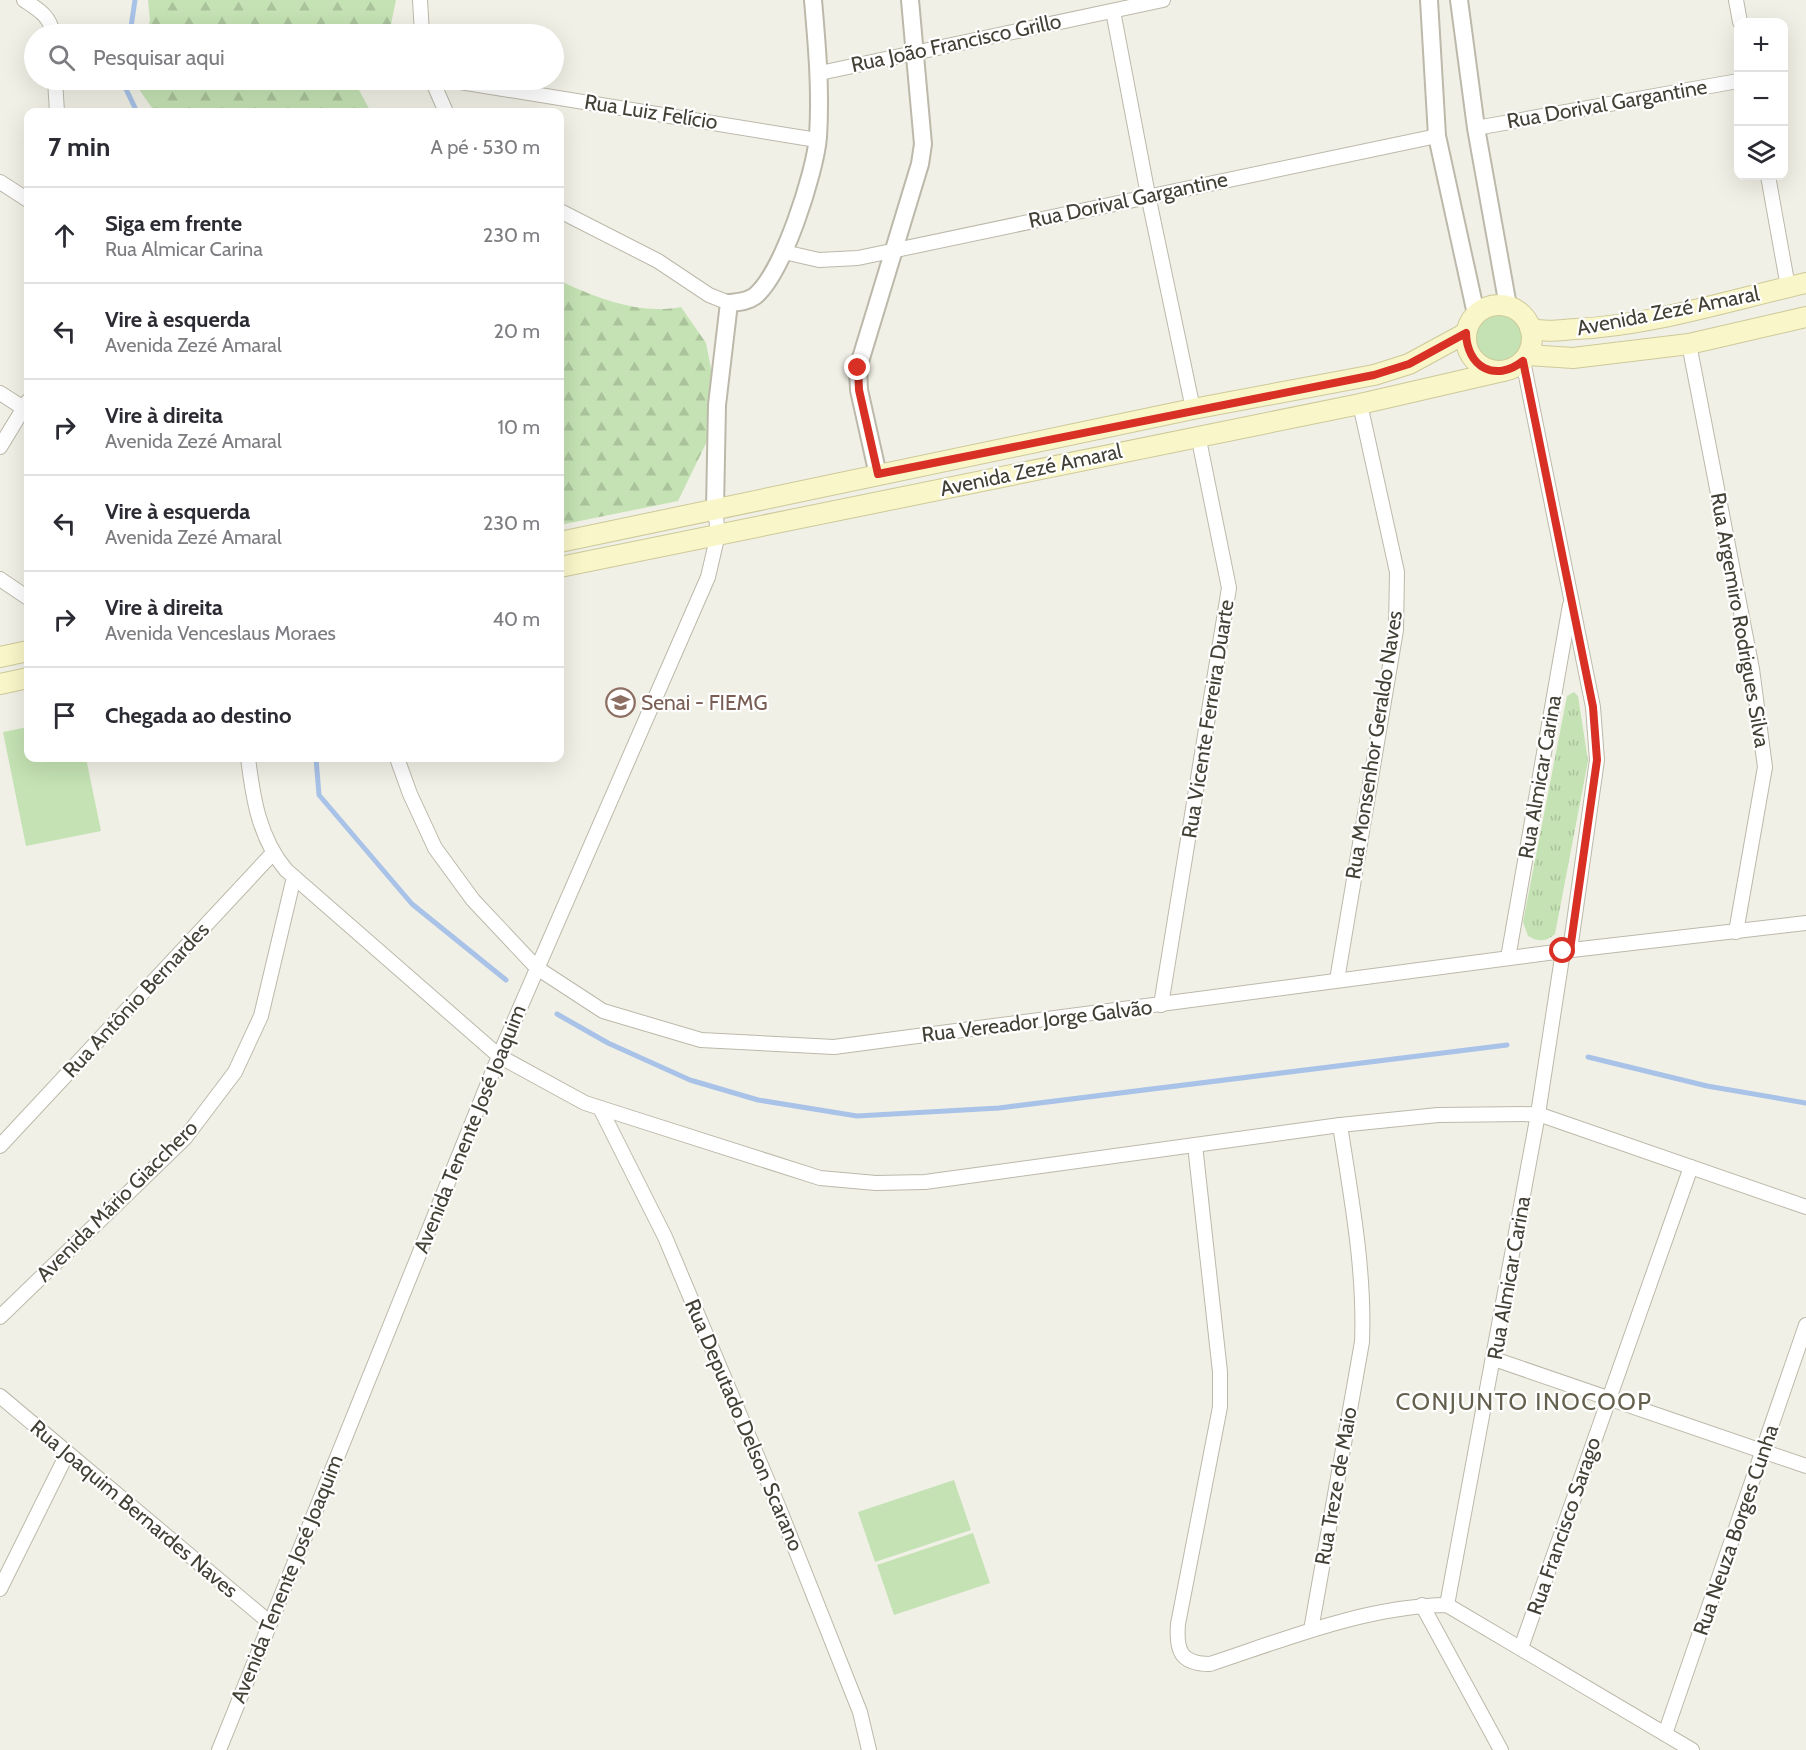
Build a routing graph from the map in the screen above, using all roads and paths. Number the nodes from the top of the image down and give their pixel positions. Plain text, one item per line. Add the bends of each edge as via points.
1 (24, 0) edge
2 (420, 0) edge
3 (813, 0) edge
4 (910, 0) edge
5 (1163, 0) edge
6 (1429, 0) edge
7 (1460, 0) edge
8 (1736, 0) edge
9 (1113, 10) junction
10 (1739, 18) edge
11 (50, 24) edge
12 (421, 24) edge
13 (915, 51) junction
14 (820, 73) junction
15 (1734, 82) edge
16 (56, 90) edge
17 (436, 90) edge
18 (510, 90) edge
19 (57, 108) edge
20 (444, 108) edge
21 (1476, 128) junction
22 (1437, 135) junction
23 (817, 140) junction
24 (1769, 180) edge
25 (0, 182) edge
26 (1148, 195) junction
27 (24, 197) edge
28 (564, 212) edge
29 (893, 249) junction
30 (784, 252) junction
31 (1797, 285) edge
32 (729, 303) junction
33 (1508, 306) junction
34 (1476, 314) junction
35 (1806, 317) edge
36 (1530, 328) junction
37 (1466, 333) junction
38 (1689, 344) junction
39 (1526, 358) junction
40 (1503, 371) junction
41 (0, 393) edge
42 (1360, 404) junction
43 (24, 405) edge
44 (1193, 409) junction
45 (24, 411) edge
46 (1198, 435) junction
47 (0, 447) edge
48 (878, 474) junction
49 (872, 502) junction
50 (715, 509) junction
51 (718, 534) junction
52 (564, 541) edge
53 (564, 566) edge
54 (0, 579) edge
55 (24, 595) edge
56 (1572, 597) junction
57 (24, 652) edge
58 (0, 657) edge
59 (24, 679) edge
60 (0, 684) edge
61 (249, 762) edge
62 (398, 762) edge
63 (272, 854) junction
64 (294, 877) junction
65 (1805, 922) edge
66 (1736, 932) junction
67 (1566, 950) junction
68 (1508, 958) junction
69 (537, 968) junction
70 (1337, 980) junction
71 (1161, 1005) junction
72 (499, 1056) junction
73 (600, 1108) junction
74 (1539, 1114) junction
75 (1340, 1125) junction
76 (1195, 1145) junction
77 (0, 1146) edge
78 (1691, 1167) junction
79 (1806, 1207) edge
80 (0, 1317) edge
81 (1806, 1325) edge
82 (1494, 1359) junction
83 (0, 1396) edge
84 (1608, 1398) junction
85 (1764, 1452) junction
86 (67, 1454) junction
87 (1806, 1466) edge
88 (0, 1589) edge
89 (1422, 1605) junction
90 (1447, 1605) junction
91 (269, 1622) junction
92 (1311, 1630) junction
93 (1521, 1648) junction
94 (1665, 1734) junction
95 (219, 1750) edge
96 (869, 1750) edge
97 (1502, 1750) edge
98 (1692, 1750) edge

1 - 11 street via 42,12
2 - 12 street
3 - 14 street
4 - 13 street
5 - 9 street, Rua João Francisco Grillo
6 - 22 street
7 - 21 street
8 - 10 street
9 - 13 street, Rua João Francisco Grillo
9 - 26 street
13 - 14 street, Rua João Francisco Grillo
13 - 29 street via 923,144
14 - 23 street
15 - 21 street, Rua Dorival Gargantine
16 - 19 street
17 - 20 street
18 - 23 street, Rua Luiz Felício
21 - 33 street
22 - 26 street, Rua Dorival Gargantine
22 - 34 street
23 - 30 street
24 - 31 street
25 - 27 street
26 - 29 street, Rua Dorival Gargantine
26 - 44 street
28 - 32 street via 658,261 709,296
29 - 30 street, Rua Dorival Gargantine via 858,258 819,260
29 - 48 street via 858,368 859,390
30 - 32 street via 755,296
31 - 36 main road, Avenida Zezé Amaral via 1596,329 1542,332
32 - 50 street via 717,405
33 - 34 main road via 1486,308
33 - 36 main road via 1523,315
34 - 37 main road
35 - 38 main road, Avenida Zezé Amaral
36 - 39 main road via 1532,343
37 - 40 main road via 1466,346 1475,361 1491,371
37 - 44 main road, Avenida Zezé Amaral via 1409,364 1374,375
38 - 39 main road, Avenida Zezé Amaral via 1573,358
38 - 66 street, Rua Argemiro Rodrigues Silva via 1752,669 1765,767
39 - 40 main road, Avenida Zezé Amaral
39 - 56 street, Rua Almicar Carina
40 - 42 main road, Avenida Zezé Amaral
41 - 43 street
42 - 46 main road, Avenida Zezé Amaral
42 - 70 street, Rua Monsenhor Geraldo Naves via 1396,572 1396,630
44 - 48 main road, Avenida Zezé Amaral
45 - 47 street
46 - 49 main road, Avenida Zezé Amaral
46 - 71 street, Rua Vicente Ferreira Duarte via 1229,588
48 - 49 main road
48 - 50 main road, Avenida Zezé Amaral
49 - 51 main road, Avenida Zezé Amaral
50 - 51 street, Avenida Tenente José Joaquim
50 - 52 main road, Avenida Zezé Amaral
51 - 53 main road, Avenida Zezé Amaral
51 - 69 street, Avenida Tenente José Joaquim via 708,577
54 - 55 street
56 - 67 street, Rua Almicar Carina via 1593,707 1597,760
56 - 68 street, Rua Almicar Carina
57 - 58 main road
59 - 60 main road
61 - 63 street via 254,805
62 - 69 street, Rua Vereador Jorge Galvão via 435,848 473,900
63 - 64 street
63 - 77 street, Rua Antônio Bernardes
64 - 72 street
64 - 80 street, Avenida Mário Giacchero via 261,1016 235,1072 185,1138
65 - 66 street, Rua Vereador Jorge Galvão
66 - 67 street, Rua Vereador Jorge Galvão
67 - 68 street, Rua Vereador Jorge Galvão
67 - 74 street, Rua Almicar Carina
68 - 70 street, Rua Vereador Jorge Galvão
69 - 71 street, Rua Vereador Jorge Galvão via 603,1011 701,1040 834,1047
69 - 72 street, Avenida Tenente José Joaquim
70 - 71 street, Rua Vereador Jorge Galvão
72 - 73 street
72 - 91 street, Avenida Tenente José Joaquim
73 - 76 street via 820,1178 876,1183 925,1182
73 - 96 street, Rua Deputado Delson Scarano via 665,1237 762,1467 860,1712
74 - 75 street via 1438,1114
74 - 78 street
74 - 82 street, Rua Almicar Carina
75 - 76 street
75 - 92 street, Rua Treze de Maio via 1355,1220 1362,1341
76 - 92 street via 1220,1372 1220,1407 1176,1643 1186,1658 1197,1664 1210,1664
78 - 79 street
78 - 84 street, Rua Francisco Sarago
81 - 85 street, Rua Neuza Borges Cunha
82 - 84 street
82 - 90 street, Rua Almicar Carina
83 - 86 street, Rua Joaquim Bernardes Naves
84 - 85 street
84 - 93 street, Rua Francisco Sarago
85 - 87 street
85 - 94 street, Rua Neuza Borges Cunha
86 - 88 street
86 - 91 street, Rua Joaquim Bernardes Naves
89 - 90 street
89 - 92 street
89 - 97 street
90 - 93 street
91 - 95 street, Avenida Tenente José Joaquim
93 - 94 street
94 - 98 street

